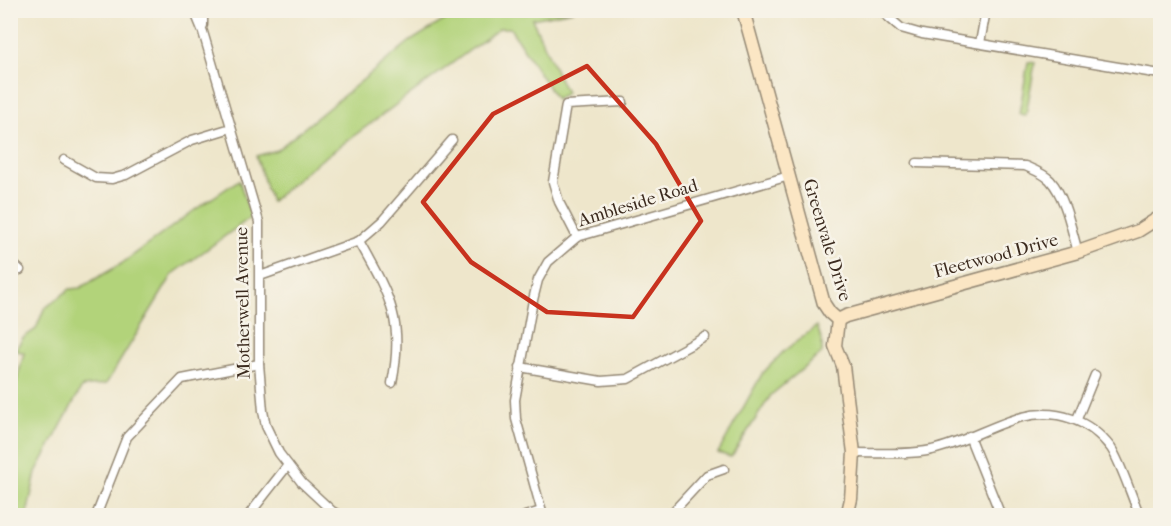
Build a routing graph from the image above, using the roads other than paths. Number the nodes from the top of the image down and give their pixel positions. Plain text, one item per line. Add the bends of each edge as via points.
1 (194, 10) edge
2 (203, 10) edge
3 (743, 10) edge
4 (880, 10) edge
5 (986, 10) edge
6 (203, 32) junction
7 (980, 43) junction
8 (1161, 74) edge
9 (623, 102) dead end
10 (231, 128) junction
11 (452, 140) dead end
12 (64, 160) dead end
13 (917, 163) dead end
14 (789, 176) junction
15 (1161, 217) edge
16 (577, 237) junction
17 (359, 241) junction
18 (1078, 252) junction
19 (10, 261) edge
20 (20, 270) dead end
21 (260, 276) junction
22 (838, 321) junction
23 (705, 337) dead end
24 (259, 364) junction
25 (520, 367) junction
26 (1095, 375) dead end
27 (392, 383) dead end
28 (1077, 419) junction
29 (969, 436) junction
30 (854, 453) junction
31 (288, 465) junction
32 (724, 469) dead end
33 (542, 513) edge
34 (96, 516) edge
35 (248, 516) edge
36 (341, 516) edge
37 (525, 516) edge
38 (669, 516) edge
39 (847, 516) edge
40 (1001, 516) edge
41 (1140, 516) edge

1 - 6 street, Motherwell Avenue
2 - 6 street, Motherwell Avenue
3 - 14 street, Greenvale Drive
4 - 7 street via 901,28
5 - 7 street
6 - 10 street, Motherwell Avenue
7 - 8 street
9 - 16 street via 566,105 553,182
10 - 12 street via 192,140 112,179 96,178
10 - 21 street, Motherwell Avenue via 259,222
11 - 17 street via 382,221
13 - 18 street via 1024,166 1039,172 1059,194
14 - 16 street, Ambleside Road
14 - 22 street, Greenvale Drive via 824,304
15 - 18 street, Fleetwood Drive via 1138,231
16 - 25 street, Ambleside Road via 548,262 538,280
17 - 21 street
17 - 27 street via 392,304 398,332
18 - 22 street, Fleetwood Drive via 846,315
19 - 20 street
21 - 24 street, Motherwell Avenue
22 - 30 street, Greenvale Drive via 835,346 843,366
23 - 25 street via 628,379 601,381
24 - 31 street, Motherwell Avenue via 266,426
24 - 34 street via 182,379 127,437
25 - 33 street, Ambleside Road via 516,419
26 - 28 street
28 - 29 street via 1033,415
28 - 41 street via 1098,433 1112,450
29 - 30 street via 916,452
29 - 40 street
30 - 39 street, Greenvale Drive
31 - 35 street
31 - 36 street, Motherwell Avenue via 302,483
32 - 38 street via 708,475
33 - 37 street

